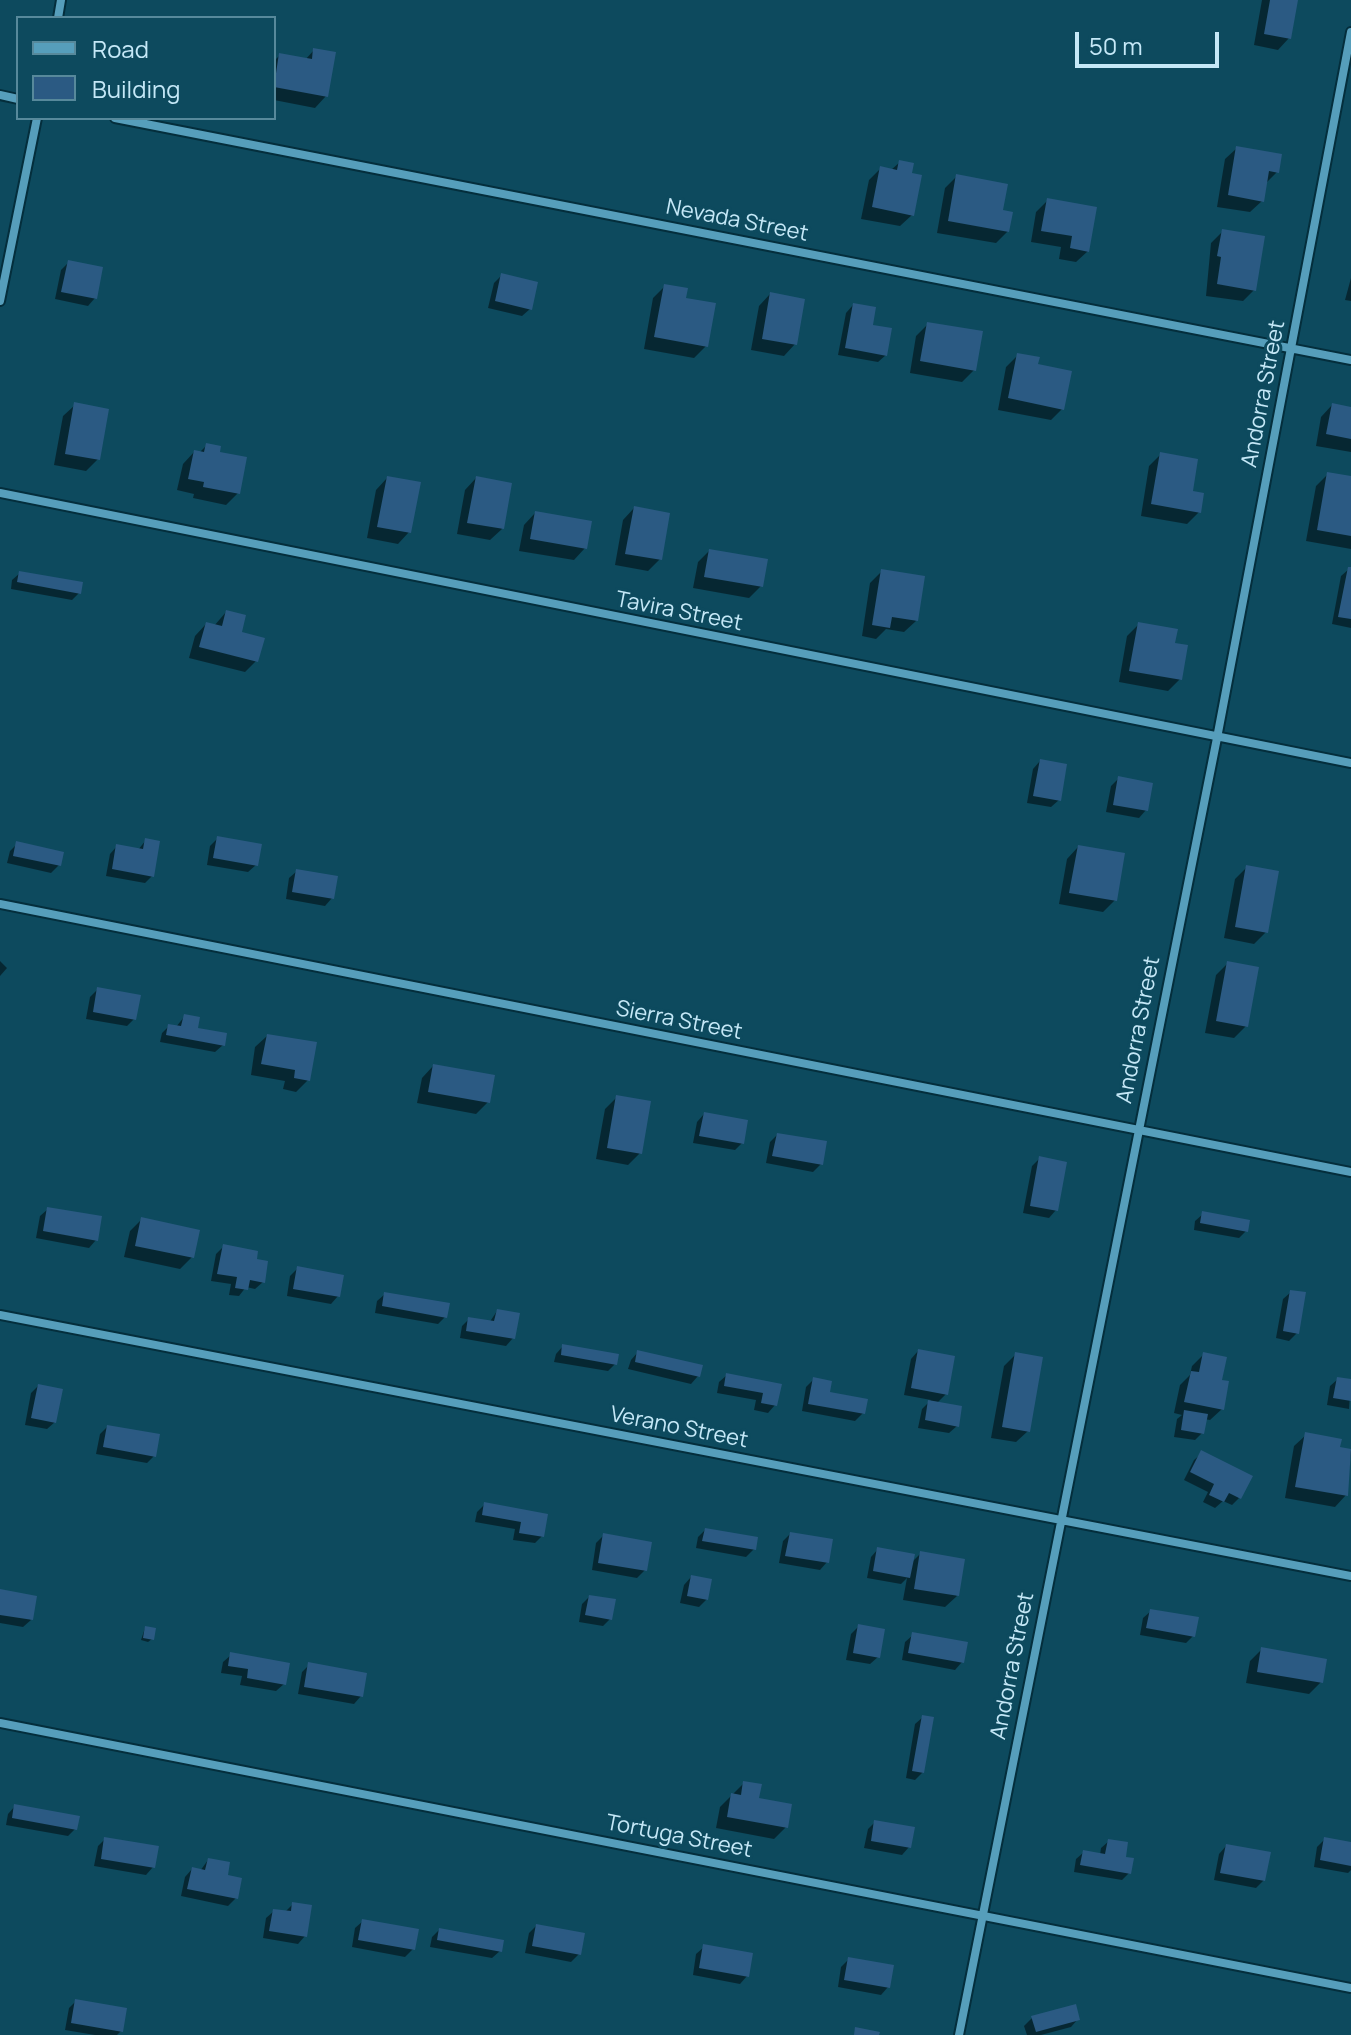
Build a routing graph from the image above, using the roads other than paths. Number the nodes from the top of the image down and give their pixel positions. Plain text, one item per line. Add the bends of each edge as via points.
1 (1351, 32) edge
2 (37, 120) edge
3 (125, 120) edge
4 (0, 301) edge
5 (1291, 348) junction
6 (1351, 360) edge
7 (0, 493) edge
8 (1217, 738) junction
9 (1351, 763) edge
10 (0, 904) edge
11 (1137, 1131) junction
12 (1351, 1172) edge
13 (0, 1315) edge
14 (1060, 1521) junction
15 (1351, 1576) edge
16 (0, 1723) edge
17 (982, 1915) junction
18 (1351, 1988) edge
19 (959, 2035) edge

1 - 5 street, Andorra Street
2 - 4 street
3 - 5 street, Nevada Street
5 - 6 street, Nevada Street
5 - 8 street, Andorra Street
7 - 8 street, Tavira Street
8 - 9 street, Tavira Street
8 - 11 street, Andorra Street
10 - 11 street, Sierra Street
11 - 12 street, Sierra Street
11 - 14 street, Andorra Street
13 - 14 street, Verano Street
14 - 15 street, Verano Street
14 - 17 street, Andorra Street
16 - 17 street, Tortuga Street
17 - 18 street, Tortuga Street
17 - 19 street, Andorra Street

